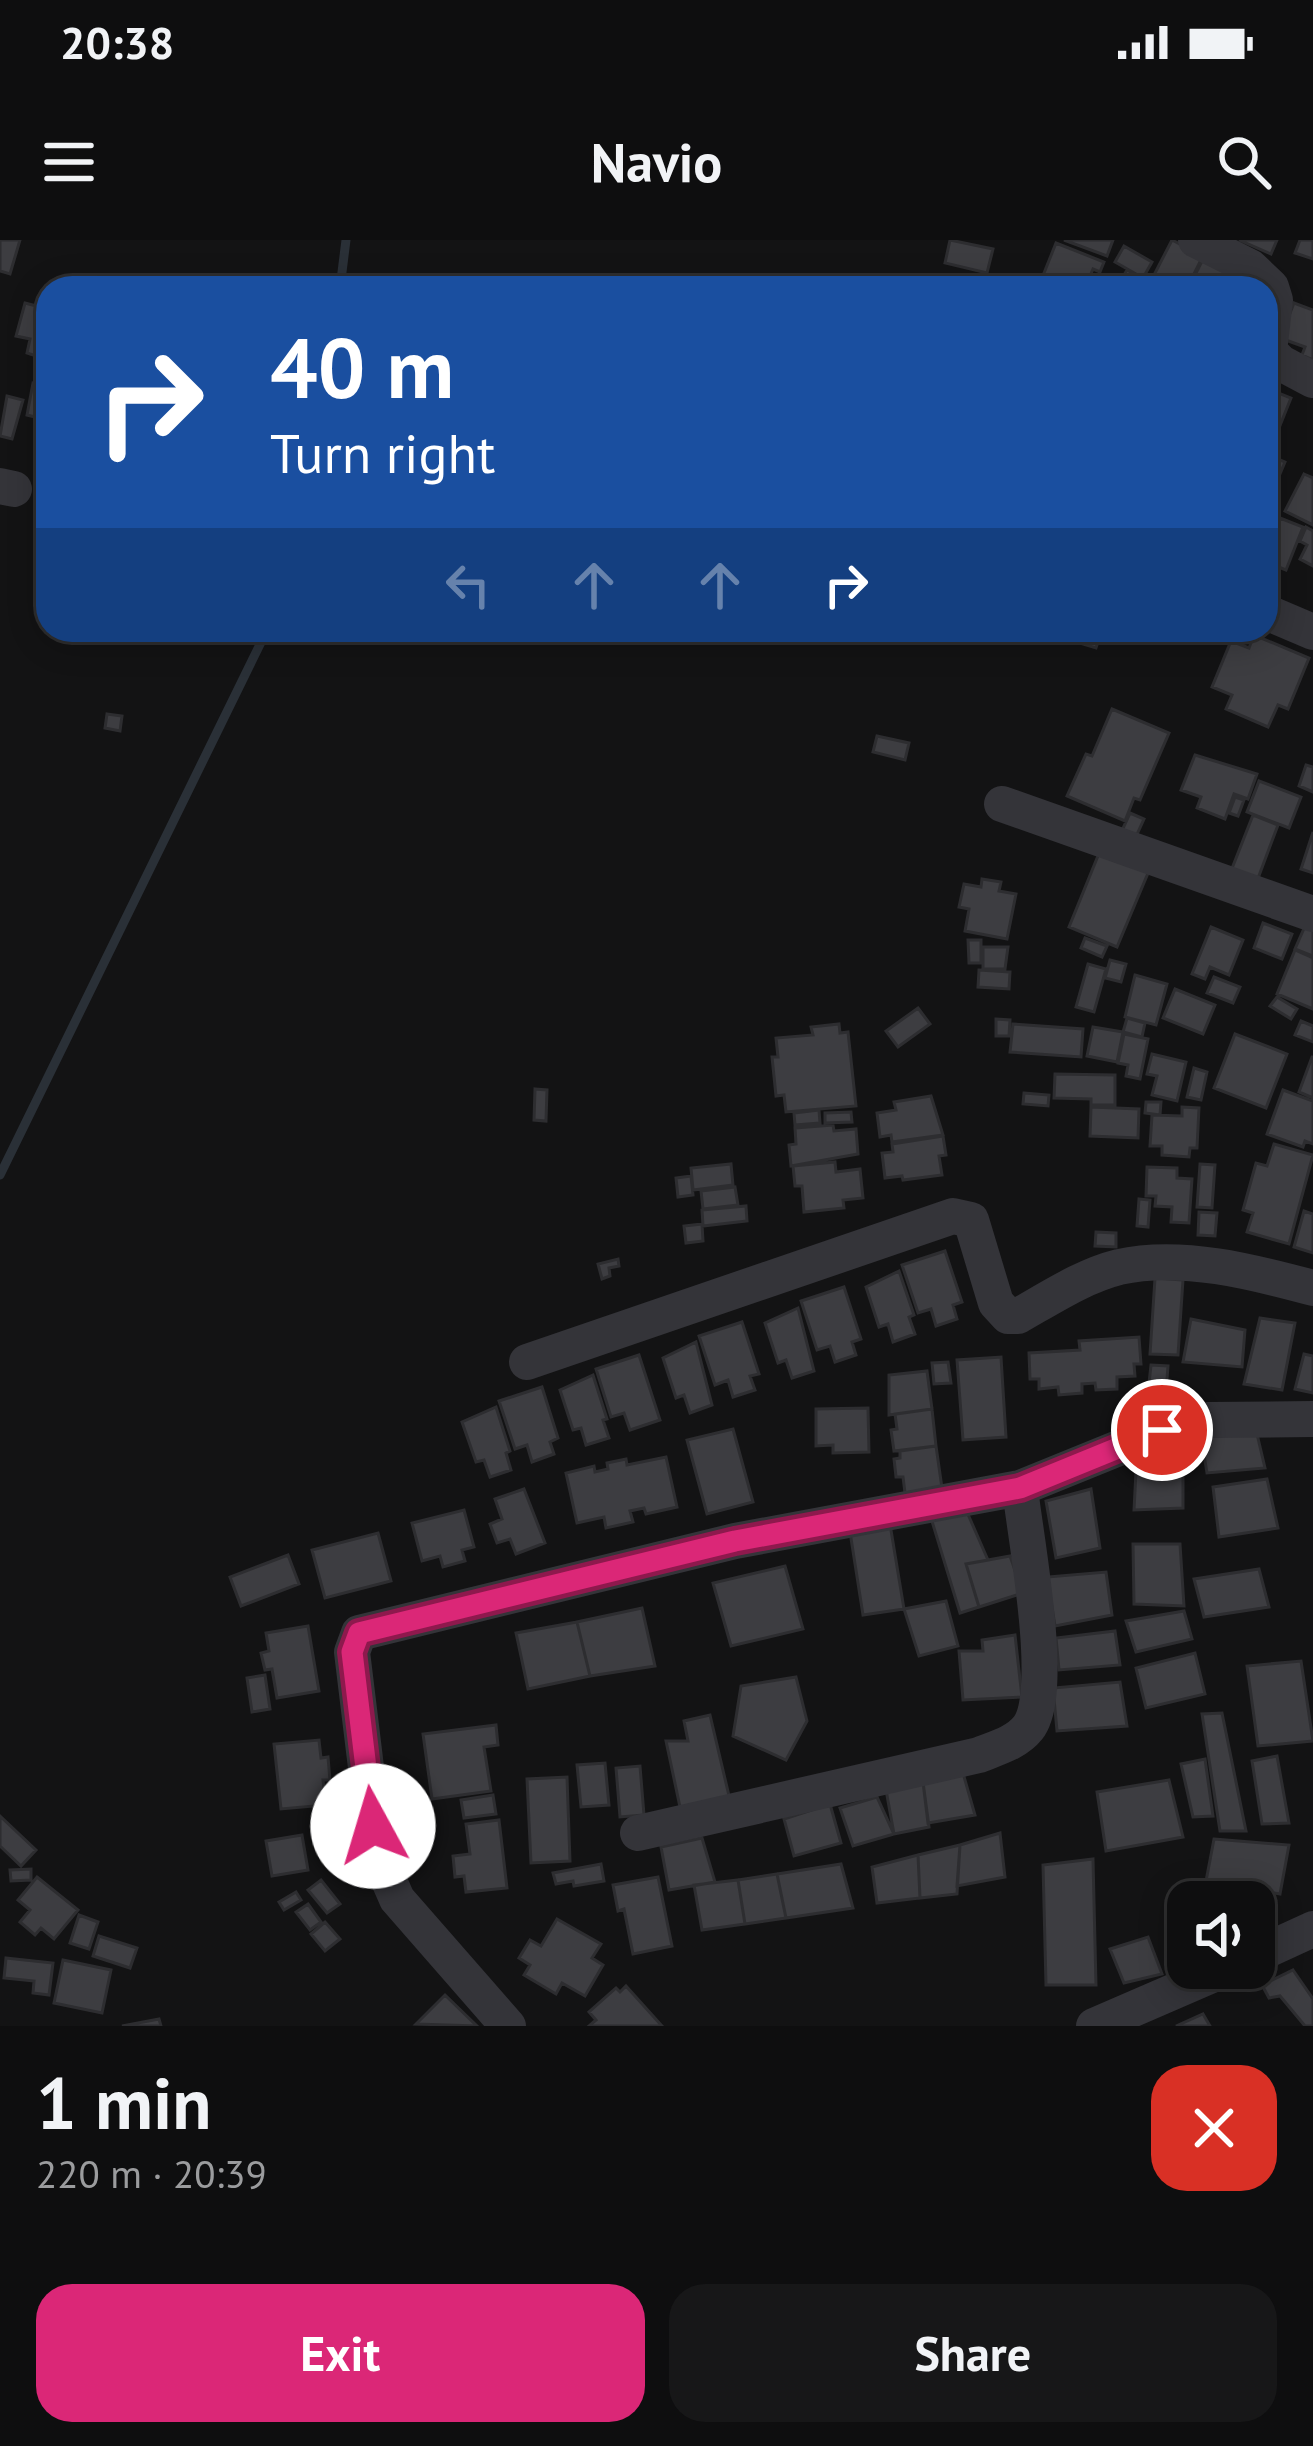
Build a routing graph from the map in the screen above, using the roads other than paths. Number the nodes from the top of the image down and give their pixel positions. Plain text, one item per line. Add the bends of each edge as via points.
1 (1196, 240) edge
2 (1261, 276) edge
3 (1278, 360) edge
4 (1313, 380) edge
5 (1278, 617) edge
6 (1313, 632) edge
7 (1002, 804) dead end
8 (1313, 914) edge
9 (1313, 1288) edge
10 (527, 1362) dead end
11 (1313, 1419) edge
12 (1020, 1488) junction
13 (638, 1833) dead end
14 (1313, 1929) edge
15 (1275, 1946) edge
16 (1179, 1989) edge
17 (508, 2026) edge
18 (1094, 2026) edge

1 - 2 street
3 - 4 street
5 - 6 street
7 - 8 street
9 - 10 street via 1165,1262 1119,1267 1008,1316 996,1303 971,1220 952,1216
11 - 12 street via 1208,1420 1162,1430
12 - 13 street via 1040,1683 1026,1731 979,1754
12 - 17 street via 735,1541 355,1637 383,1867 397,1899
14 - 15 street
16 - 18 street

